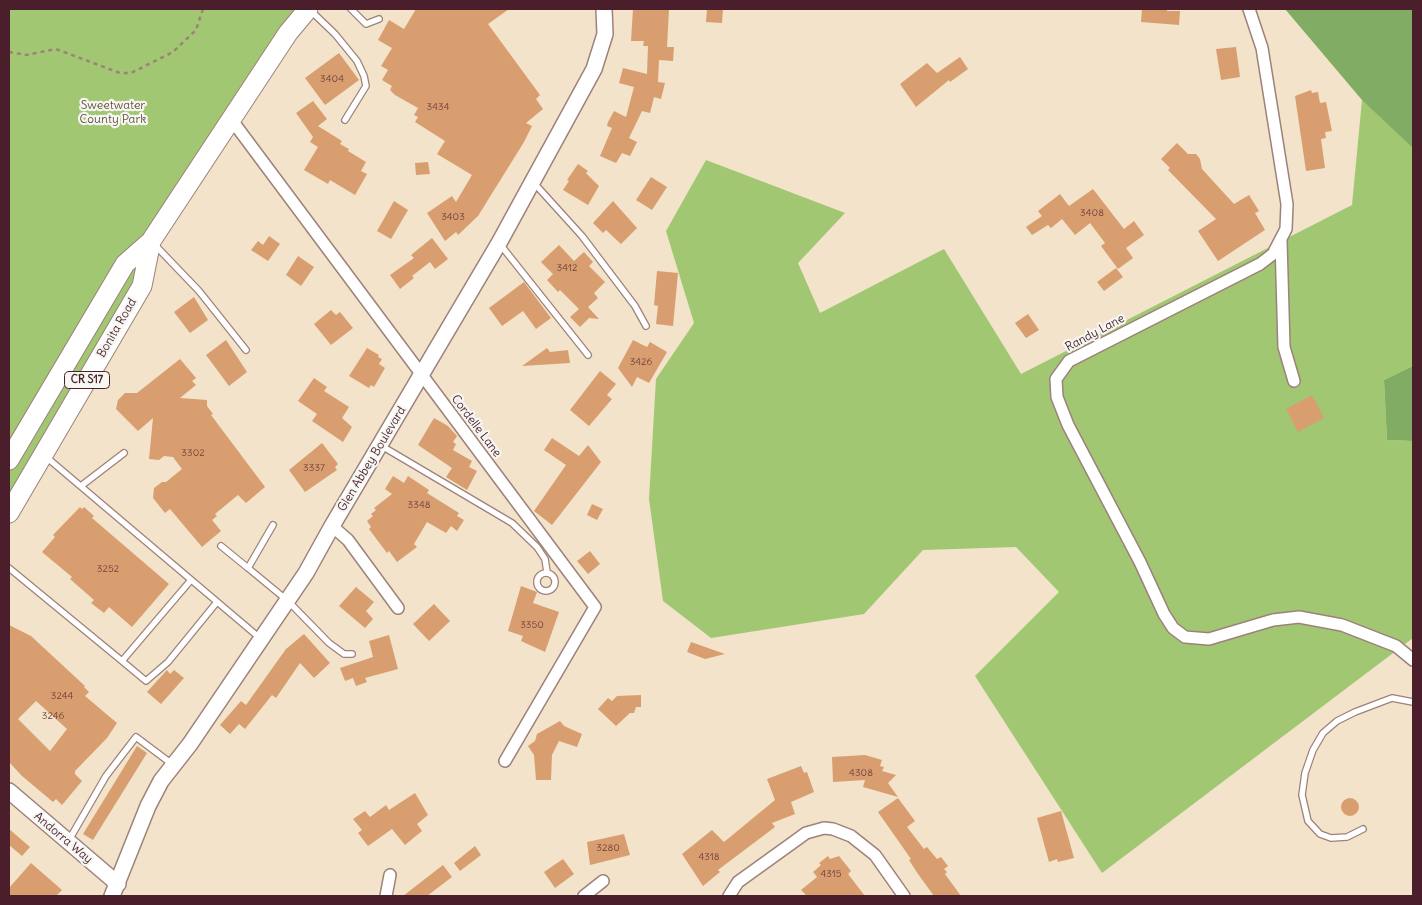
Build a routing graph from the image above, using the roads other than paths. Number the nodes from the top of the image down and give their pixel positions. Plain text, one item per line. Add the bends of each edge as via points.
1 (308, 9) edge
2 (351, 9) edge
3 (604, 9) edge
4 (1249, 9) edge
5 (379, 19) dead end
6 (231, 119) junction
7 (345, 120) dead end
8 (533, 182) junction
9 (1281, 240) junction
10 (150, 241) junction
11 (500, 243) junction
12 (646, 326) dead end
13 (246, 350) dead end
14 (588, 355) dead end
15 (422, 376) junction
16 (1294, 380) dead end
17 (380, 445) junction
18 (124, 453) dead end
19 (43, 454) junction
20 (9, 460) edge
21 (80, 486) junction
22 (9, 513) edge
23 (273, 524) dead end
24 (332, 526) junction
25 (221, 546) dead end
26 (9, 568) edge
27 (248, 568) junction
28 (547, 572) dead end
29 (192, 580) junction
30 (288, 600) junction
31 (217, 602) junction
32 (398, 608) dead end
33 (261, 639) junction
34 (352, 654) dead end
35 (1413, 660) edge
36 (122, 661) junction
37 (1413, 702) edge
38 (505, 761) dead end
39 (174, 765) junction
40 (9, 792) edge
41 (1363, 829) dead end
42 (68, 841) junction
43 (390, 875) dead end
44 (603, 881) dead end
45 (115, 890) edge
46 (386, 896) edge
47 (584, 896) edge
48 (729, 896) edge
49 (904, 896) edge

1 - 6 main road, Bonita Road / CR S17 via 288,33
1 - 7 lane via 335,34 357,61 364,76 366,86
2 - 5 lane via 366,24
3 - 8 street, Glen Abbey Boulevard via 604,34 594,69
4 - 9 street, Randy Lane via 1262,48 1287,204 1286,229
6 - 10 main road, Bonita Road / CR S17
6 - 15 street, Cordelle Lane
8 - 11 street, Glen Abbey Boulevard
8 - 12 lane via 582,236 635,306
9 - 16 street via 1284,347
9 - 35 street, Randy Lane via 1273,254 1260,264 1069,361 1056,379 1056,396 1164,614 1173,628 1185,637 1209,639 1273,620 1299,617 1342,624 1396,646
10 - 13 lane via 199,291
10 - 19 main road, Bonita Road / CR S17 via 142,286
10 - 20 main road, Bonita Road / CR S17 via 125,264
11 - 14 lane
11 - 15 street, Glen Abbey Boulevard
15 - 17 street, Glen Abbey Boulevard
15 - 38 street, Cordelle Lane via 595,607
17 - 24 street, Glen Abbey Boulevard
17 - 28 lane via 512,523 541,553
18 - 21 lane
19 - 21 lane
19 - 22 main road, Bonita Road / CR S17
21 - 29 lane
23 - 27 lane
24 - 30 street, Glen Abbey Boulevard
24 - 32 street via 348,540
25 - 27 lane
26 - 36 lane
27 - 30 lane
29 - 31 lane
29 - 36 lane
30 - 33 street, Glen Abbey Boulevard
30 - 34 lane via 329,643 344,654
31 - 33 lane
31 - 36 lane via 168,662 146,681
33 - 39 street, Glen Abbey Boulevard
37 - 41 lane via 1392,698 1355,712 1323,733 1313,750 1302,795 1308,821 1320,834 1331,838 1347,837
39 - 42 lane via 136,736 106,776
39 - 45 street, Glen Abbey Boulevard via 148,806
40 - 42 street, Andorra Way
42 - 45 street, Andorra Way
43 - 46 street
44 - 47 street
48 - 49 street via 738,882 794,841 806,833 824,828 850,836 875,855

